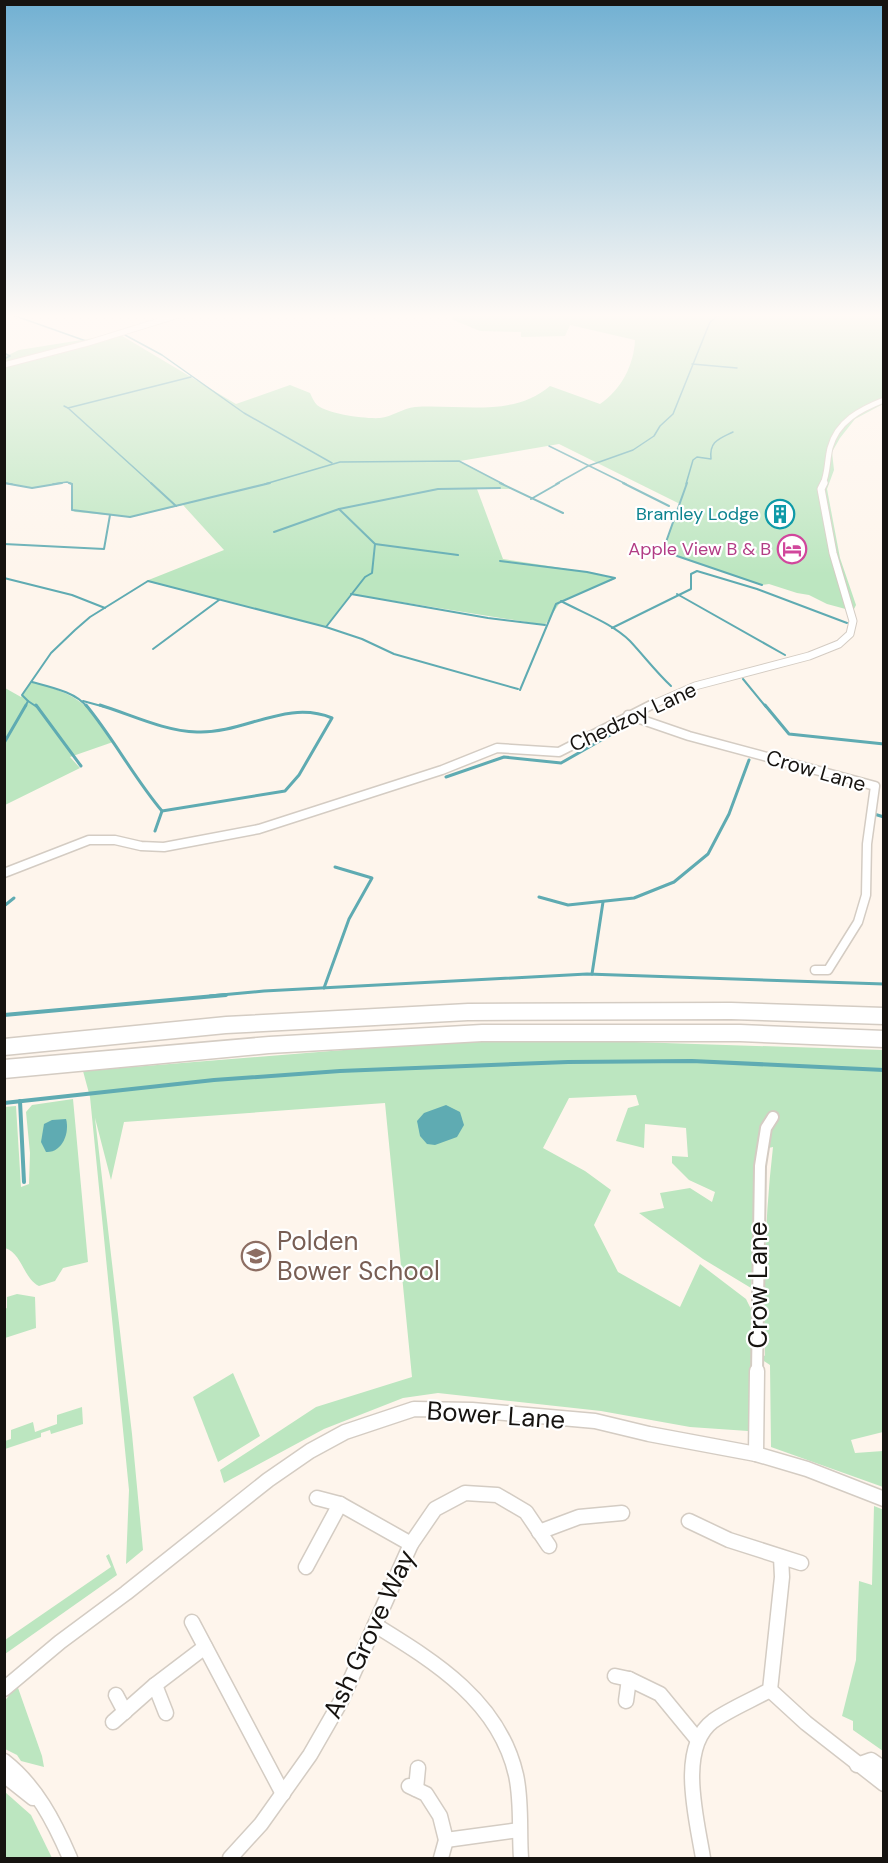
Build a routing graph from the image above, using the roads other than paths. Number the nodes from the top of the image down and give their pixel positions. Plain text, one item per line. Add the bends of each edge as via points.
1 (884, 400) edge
2 (628, 715) junction
3 (4, 873) edge
4 (815, 970) dead end
5 (884, 1016) edge
6 (884, 1039) edge
7 (4, 1047) edge
8 (4, 1069) edge
9 (773, 1117) dead end
10 (756, 1454) junction
11 (317, 1498) dead end
12 (884, 1499) edge
13 (340, 1504) junction
14 (622, 1513) dead end
15 (689, 1521) dead end
16 (539, 1532) junction
17 (411, 1544) junction
18 (549, 1546) dead end
19 (781, 1557) junction
20 (801, 1563) dead end
21 (306, 1567) dead end
22 (192, 1622) dead end
23 (375, 1624) junction
24 (205, 1647) junction
25 (34, 1663) junction
26 (4, 1681) edge
27 (155, 1685) junction
28 (4, 1689) edge
29 (770, 1690) junction
30 (116, 1695) dead end
31 (626, 1701) dead end
32 (166, 1713) dead end
33 (697, 1739) junction
34 (4, 1761) edge
35 (858, 1765) junction
36 (418, 1768) dead end
37 (884, 1769) edge
38 (4, 1775) edge
39 (884, 1784) edge
40 (283, 1794) junction
41 (46, 1809) junction
42 (519, 1830) junction
43 (446, 1840) junction
44 (70, 1858) edge
45 (231, 1858) edge
46 (441, 1858) edge
47 (521, 1858) edge
48 (703, 1858) edge

1 - 2 street, Chedzoy Lane via 851,416 832,441 821,489 833,553 853,621 850,633 839,644 809,656 695,686
2 - 3 street, Chedzoy Lane via 559,752 497,748 442,770 259,829 164,847 89,840
2 - 4 street, Crow Lane via 664,729 837,772 875,786 867,844 866,895 858,922 828,970
5 - 7 highway via 731,1011 468,1012 226,1025
6 - 8 highway via 740,1033 482,1033 269,1045
9 - 10 street, Crow Lane via 766,1128 760,1166
10 - 12 street, Bower Lane
10 - 25 street, Bower Lane via 595,1421 472,1410 414,1409 398,1413 345,1432 310,1451
11 - 13 street
13 - 17 street
13 - 21 street
14 - 16 street via 596,1512 560,1521
15 - 19 street
16 - 17 street, Ash Grove Way via 526,1512 497,1495 465,1493 435,1509
16 - 18 street, Ash Grove Way
17 - 23 street, Ash Grove Way
19 - 20 street
19 - 29 street
22 - 24 street
23 - 40 street, Ash Grove Way via 341,1701
23 - 42 street via 478,1698 502,1733 516,1776
24 - 27 street
24 - 40 street
25 - 26 street, Bower Lane
25 - 28 street, Bower Lane
27 - 30 street via 119,1717
27 - 32 street
29 - 33 street via 712,1722
29 - 35 street
31 - 33 street via 622,1678 660,1694
33 - 48 street via 693,1790
34 - 41 street via 17,1769
35 - 37 street via 871,1761
35 - 39 street
36 - 43 street via 412,1787 426,1794 440,1816
38 - 41 street
40 - 45 street, Ash Grove Way
41 - 44 street
42 - 43 street
42 - 47 street
43 - 46 street

